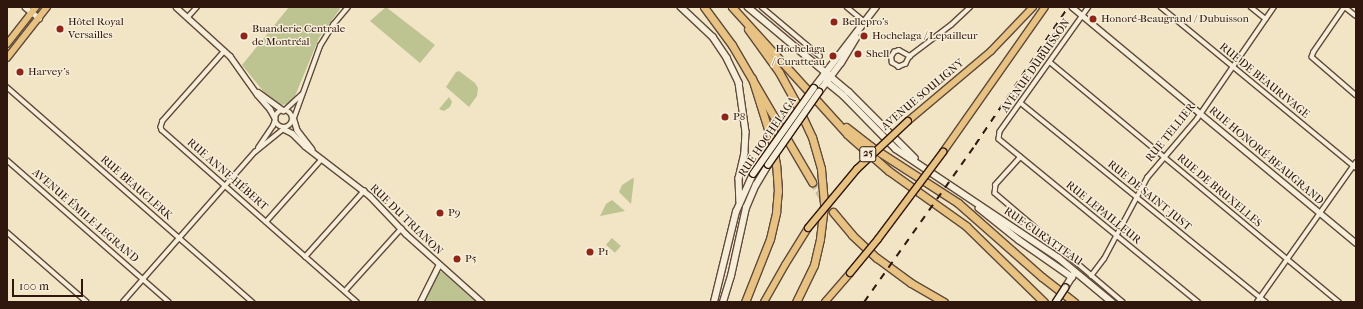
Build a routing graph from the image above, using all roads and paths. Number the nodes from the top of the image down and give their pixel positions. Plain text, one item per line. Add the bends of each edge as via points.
1 (24, 7) edge
2 (36, 7) edge
3 (176, 7) edge
4 (197, 7) edge
5 (348, 7) edge
6 (681, 7) edge
7 (704, 7) edge
8 (748, 7) edge
9 (762, 7) edge
10 (847, 7) edge
11 (876, 7) edge
12 (970, 7) edge
13 (1033, 7) edge
14 (1045, 7) edge
15 (1072, 7) edge
16 (1089, 7) edge
17 (1161, 7) edge
18 (1251, 7) edge
19 (1274, 7) edge
20 (1345, 7) edge
21 (46, 8) edge
22 (734, 9) edge
23 (32, 13) junction
24 (1083, 16) junction
25 (1356, 16) edge
26 (39, 18) junction
27 (188, 18) junction
28 (1266, 20) junction
29 (865, 22) junction
30 (7, 44) edge
31 (225, 51) junction
32 (820, 56) dead end
33 (910, 56) junction
34 (7, 58) edge
35 (1050, 62) junction
36 (1233, 68) junction
37 (826, 72) junction
38 (831, 77) junction
39 (752, 78) junction
40 (827, 82) junction
41 (251, 85) junction
42 (7, 87) edge
43 (805, 88) junction
44 (303, 93) junction
45 (1356, 95) edge
46 (1021, 103) junction
47 (284, 110) junction
48 (1201, 113) junction
49 (275, 119) junction
50 (294, 119) junction
51 (283, 129) junction
52 (998, 137) joint
53 (255, 152) junction
54 (316, 154) junction
55 (1021, 157) junction
56 (1164, 157) junction
57 (322, 159) junction
58 (7, 160) edge
59 (1356, 162) edge
60 (1355, 167) edge
61 (927, 169) junction
62 (742, 170) junction
63 (750, 181) junction
64 (812, 182) tunnel mouth
65 (756, 185) junction
66 (225, 186) junction
67 (364, 191) junction
68 (1137, 198) junction
69 (740, 201) junction
70 (833, 212) tunnel mouth
71 (1319, 212) junction
72 (266, 222) junction
73 (401, 228) junction
74 (7, 232) edge
75 (1117, 236) junction
76 (179, 238) junction
77 (1356, 243) edge
78 (305, 256) junction
79 (1287, 258) junction
80 (440, 264) junction
81 (1074, 274) junction
82 (1091, 276) junction
83 (143, 279) junction
84 (345, 291) junction
85 (1260, 297) junction
86 (87, 302) edge
87 (124, 302) edge
88 (170, 302) edge
89 (253, 302) edge
90 (357, 302) edge
91 (420, 302) edge
92 (482, 302) edge
93 (714, 302) edge
94 (723, 302) edge
95 (745, 302) edge
96 (764, 302) edge
97 (796, 302) edge
98 (825, 302) edge
99 (944, 302) edge
100 (1044, 302) edge
101 (1056, 302) edge
102 (1074, 302) edge
103 (1112, 302) edge
104 (1123, 302) edge
105 (1198, 302) edge
106 (1257, 302) edge
107 (1266, 302) edge
108 (1339, 302) edge

1 - 23 street
2 - 23 main road
3 - 27 street
4 - 27 street
5 - 44 street via 320,46
6 - 62 main road via 712,37 736,76 745,122 746,141
7 - 39 highway
8 - 37 main road, RUE CURATTEAU
9 - 32 street
10 - 29 street
11 - 29 main road, RUE HOCHELAGA
12 - 33 street
13 - 96 main road, AVENUE SOULIGNY, bridge via 985,56 908,121 857,169 808,228
14 - 98 main road, bridge via 878,240
15 - 24 street, RUE HONORÉ-BEAUGRAND
16 - 24 street, AVENUE DUBUISSON
17 - 36 street, RUE DE BEAURIVAGE
18 - 28 street
19 - 28 street, RUE TELLIER
20 - 25 street
20 - 45 street via 1312,57
21 - 26 main road
22 - 43 highway, 25
22 - 97 highway via 779,72 802,114 821,169 824,198 822,230 816,258
23 - 26 street
23 - 30 main road
24 - 35 street, AVENUE DUBUISSON
24 - 48 street, RUE HONORÉ-BEAUGRAND
26 - 34 main road
27 - 31 street
28 - 36 street, RUE TELLIER
29 - 37 main road, RUE HOCHELAGA
29 - 38 main road, RUE HOCHELAGA
31 - 41 street
31 - 66 street, RUE ANNE-HÉBERT via 161,126 165,133
33 - 33 street via 899,50 894,52 891,60 894,65 901,67
35 - 46 street, AVENUE DUBUISSON
35 - 56 street, RUE DE BRUXELLES
36 - 48 street, RUE TELLIER
36 - 60 street, RUE DE BEAURIVAGE
37 - 38 main road, RUE CURATTEAU
37 - 40 main road
37 - 63 main road, RUE HOCHELAGA, bridge
38 - 40 main road, RUE HOCHELAGA
38 - 61 main road, RUE CURATTEAU
39 - 64 highway
39 - 95 highway via 772,145 778,191 770,239
40 - 61 main road, RUE CURATTEAU via 888,142
40 - 65 main road, RUE HOCHELAGA, bridge
41 - 47 street via 274,105
41 - 49 street
42 - 76 street, RUE BEAUCLERK
43 - 100 highway, 25 via 847,134 889,171 966,226
43 - 102 highway via 854,134 958,203
44 - 47 street
44 - 50 street
46 - 52 street, AVENUE DUBUISSON
46 - 68 street, RUE DE SAINT-JUST
47 - 49 street via 277,113
47 - 50 street via 291,112
48 - 56 street, RUE TELLIER
48 - 71 street, RUE HONORÉ-BEAUGRAND
49 - 51 street via 278,126
49 - 53 street
50 - 51 street via 291,126
50 - 54 street, RUE DU TRIANON via 297,130
51 - 53 street
51 - 54 street, RUE DU TRIANON via 292,133
52 - 55 street, RUE LEPAILLEUR
53 - 66 street
54 - 57 street, RUE DU TRIANON
55 - 75 street, RUE LEPAILLEUR
55 - 82 street, RUE CURATTEAU via 994,190
56 - 68 street, RUE TELLIER via 1147,178
56 - 79 street, RUE DE BRUXELLES
57 - 67 street, RUE DU TRIANON
57 - 72 street
58 - 83 street, AVENUE ÉMILE-LEGRAND
59 - 60 street
60 - 71 street
61 - 81 main road, RUE CURATTEAU via 1007,231
62 - 63 main road
62 - 69 main road via 739,180
63 - 65 main road
63 - 69 main road, RUE HOCHELAGA
65 - 94 main road, RUE HOCHELAGA via 744,214
66 - 72 street, RUE ANNE-HÉBERT
66 - 76 street
67 - 73 street, RUE DU TRIANON
67 - 78 street
68 - 75 street, RUE TELLIER
68 - 85 street, RUE DE SAINT-JUST
69 - 93 main road, RUE HOCHELAGA
70 - 99 highway via 852,235 881,261 910,283
71 - 77 street, RUE HONORÉ-BEAUGRAND
71 - 79 street
72 - 78 street, RUE ANNE-HÉBERT
73 - 80 street, RUE DU TRIANON
73 - 84 street
74 - 86 street
75 - 82 street, RUE TELLIER
75 - 105 street, RUE LEPAILLEUR
76 - 83 street
76 - 89 street, RUE BEAUCLERK
78 - 84 street, RUE ANNE-HÉBERT
79 - 85 street
79 - 108 street, RUE DE BRUXELLES
80 - 91 street
80 - 92 street, RUE DU TRIANON
81 - 101 main road, bridge
81 - 103 main road, RUE CURATTEAU
82 - 104 street, RUE CURATTEAU
83 - 87 street
83 - 88 street, AVENUE ÉMILE-LEGRAND
84 - 90 street, RUE ANNE-HÉBERT
85 - 106 street
85 - 107 street, RUE DE SAINT-JUST

